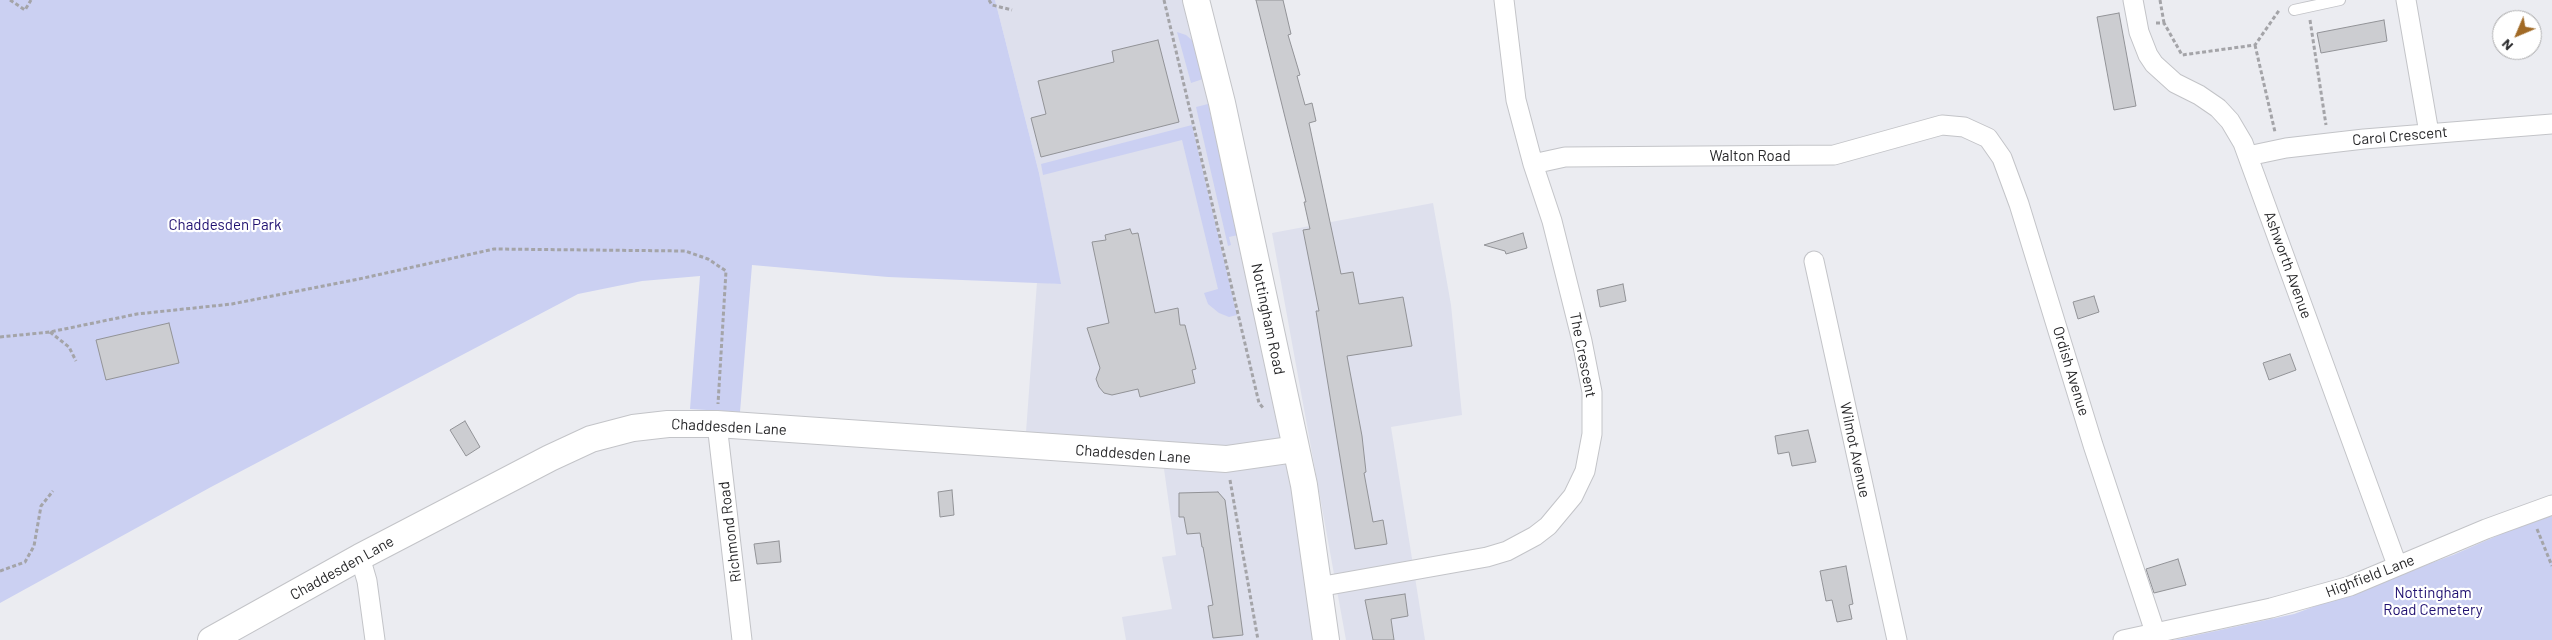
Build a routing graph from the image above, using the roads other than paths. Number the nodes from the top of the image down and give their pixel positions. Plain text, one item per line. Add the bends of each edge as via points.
1 (1196, 0) edge
2 (1504, 0) edge
3 (2133, 0) edge
4 (2340, 0) edge
5 (2406, 0) edge
6 (2294, 10) dead end
7 (2552, 125) edge
8 (1964, 127) joint
9 (2429, 133) junction
10 (2248, 156) junction
11 (1532, 164) junction
12 (1814, 260) dead end
13 (717, 424) junction
14 (1296, 449) junction
15 (2552, 505) edge
16 (360, 558) junction
17 (2397, 566) junction
18 (1318, 587) junction
19 (2155, 632) junction
20 (211, 640) edge
21 (375, 640) edge
22 (742, 640) edge
23 (1326, 640) edge
24 (1896, 640) edge
25 (2124, 640) edge

1 - 14 street, Nottingham Road via 1222,103
2 - 11 street, The Crescent via 1512,81
3 - 10 street, Ashworth Avenue via 2144,47 2154,64 2175,83 2218,108 2237,131
4 - 6 lane
5 - 9 street
7 - 9 street, Carol Crescent
8 - 11 street, Walton Road via 1942,125 1834,155 1565,157
8 - 19 street, Ordish Avenue via 1988,138 2002,158
9 - 10 street, Carol Crescent via 2279,149
10 - 17 street, Ashworth Avenue
11 - 18 street, The Crescent via 1552,221 1592,392 1590,449 1578,488 1548,526 1507,551
12 - 24 street, Wilmot Avenue
13 - 14 street, Chaddesden Lane via 1226,459
13 - 16 street, Chaddesden Lane via 633,428 591,439
13 - 22 street, Richmond Road
14 - 18 street, Nottingham Road
15 - 17 street, Highfield Lane
16 - 20 street, Chaddesden Lane
16 - 21 street via 367,581
17 - 19 street, Highfield Lane via 2350,586 2310,598
18 - 23 street, Nottingham Road
19 - 25 street, Highfield Lane

